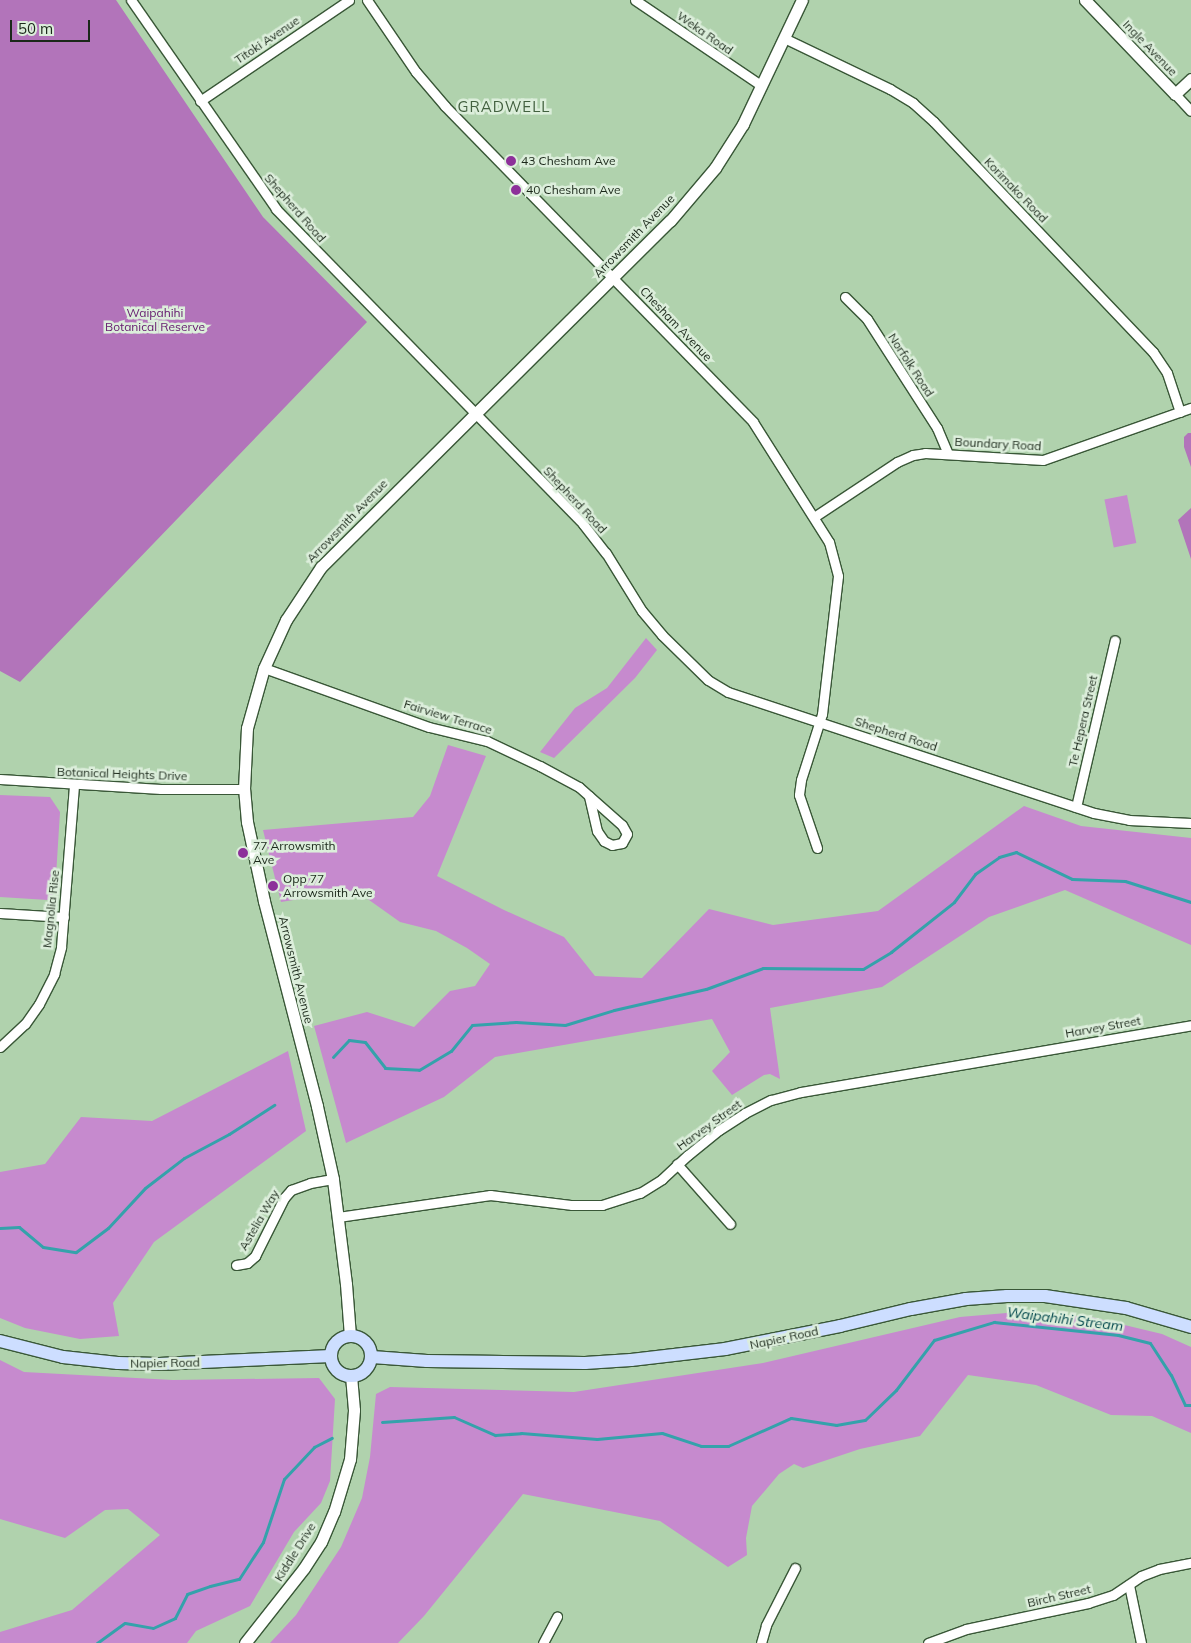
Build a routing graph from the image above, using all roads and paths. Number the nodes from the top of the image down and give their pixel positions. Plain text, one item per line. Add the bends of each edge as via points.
1 (131, 0) edge
2 (349, 0) edge
3 (367, 0) edge
4 (635, 0) edge
5 (802, 0) edge
6 (1086, 0) edge
7 (784, 38) junction
8 (1191, 79) edge
9 (762, 86) junction
10 (1175, 94) junction
11 (200, 101) junction
12 (1191, 111) edge
13 (613, 278) junction
14 (845, 296) dead end
15 (1191, 408) edge
16 (474, 412) junction
17 (1180, 412) junction
18 (948, 454) junction
19 (814, 516) junction
20 (1115, 640) dead end
21 (264, 668) junction
22 (820, 723) junction
23 (0, 780) edge
24 (74, 785) junction
25 (244, 789) junction
26 (589, 796) junction
27 (1076, 808) junction
28 (1191, 823) edge
29 (817, 848) dead end
30 (0, 912) edge
31 (64, 917) junction
32 (1191, 1025) edge
33 (0, 1048) edge
34 (678, 1164) junction
35 (333, 1179) junction
36 (338, 1217) junction
37 (730, 1224) dead end
38 (236, 1265) dead end
39 (1191, 1327) edge
40 (350, 1336) junction
41 (0, 1341) edge
42 (331, 1356) junction
43 (372, 1356) junction
44 (351, 1376) junction
45 (1191, 1563) edge
46 (795, 1568) dead end
47 (1129, 1585) junction
48 (558, 1617) dead end
49 (245, 1643) edge
50 (543, 1643) edge
51 (761, 1643) edge
52 (928, 1643) edge
53 (1141, 1643) edge

1 - 11 street, Shepherd Road
2 - 11 street, Titoki Avenue
3 - 13 street, Chesham Avenue via 416,72
4 - 9 street, Weka Road
5 - 7 street, Arrowsmith Avenue
6 - 10 street, Ingle Avenue
7 - 9 street, Arrowsmith Avenue
7 - 17 street, Korimako Road via 890,89 913,103 934,122 1153,352 1167,373
8 - 10 street
9 - 13 street, Arrowsmith Avenue via 731,146 715,168 670,221
10 - 12 street
11 - 16 street, Shepherd Road via 282,216
13 - 16 street, Arrowsmith Avenue
13 - 19 street, Chesham Avenue via 753,422
14 - 18 street, Norfolk Road via 867,319 937,428
15 - 17 street, Boundary Road
16 - 21 street, Arrowsmith Avenue via 321,566 286,620
16 - 22 street, Shepherd Road via 584,524 642,611 694,667 728,692
17 - 18 street, Boundary Road via 1043,460
18 - 19 street, Boundary Road via 925,453 897,462
19 - 22 street, Chesham Avenue via 830,542 838,576
20 - 27 street, Te Hepera Street
21 - 25 street, Arrowsmith Avenue via 247,728
21 - 26 street, Fairview Terrace via 429,727 487,741 578,787
22 - 27 street, Shepherd Road
22 - 29 street, Chesham Avenue via 799,795
23 - 24 street, Botanical Heights Drive
24 - 25 street, Botanical Heights Drive via 161,790
24 - 31 street, Magnolia Rise
25 - 35 street, Arrowsmith Avenue via 253,854
26 - 26 street, Fairview Terrace via 622,825 627,834 622,843 612,845 604,840 598,831
27 - 28 street, Shepherd Road via 1111,818
30 - 31 street
31 - 33 street, Magnolia Rise via 61,947 50,982 25,1024
32 - 34 street, Harvey Street via 801,1092 772,1100 745,1113
34 - 36 street, Harvey Street via 640,1193 602,1205 572,1205 490,1195
34 - 37 street
35 - 36 street, Arrowsmith Avenue
35 - 38 street, Astelia Way via 291,1190 255,1256 247,1263
36 - 40 street, Arrowsmith Avenue
39 - 43 main road, Napier Road via 1126,1308 1046,1296 1008,1296 966,1299 910,1309 725,1349 631,1360 426,1361
40 - 42 main road via 339,1340
40 - 43 main road via 363,1339
41 - 42 main road, Napier Road via 63,1357 118,1363
42 - 44 main road via 337,1370
43 - 44 main road via 365,1370
44 - 49 street, Kiddle Drive via 354,1410 350,1459 334,1512 321,1542 304,1568
45 - 47 street, Birch Street via 1159,1569
46 - 51 street via 766,1625
47 - 52 street, Birch Street via 1113,1595 1088,1603 966,1629
47 - 53 street
48 - 50 street

